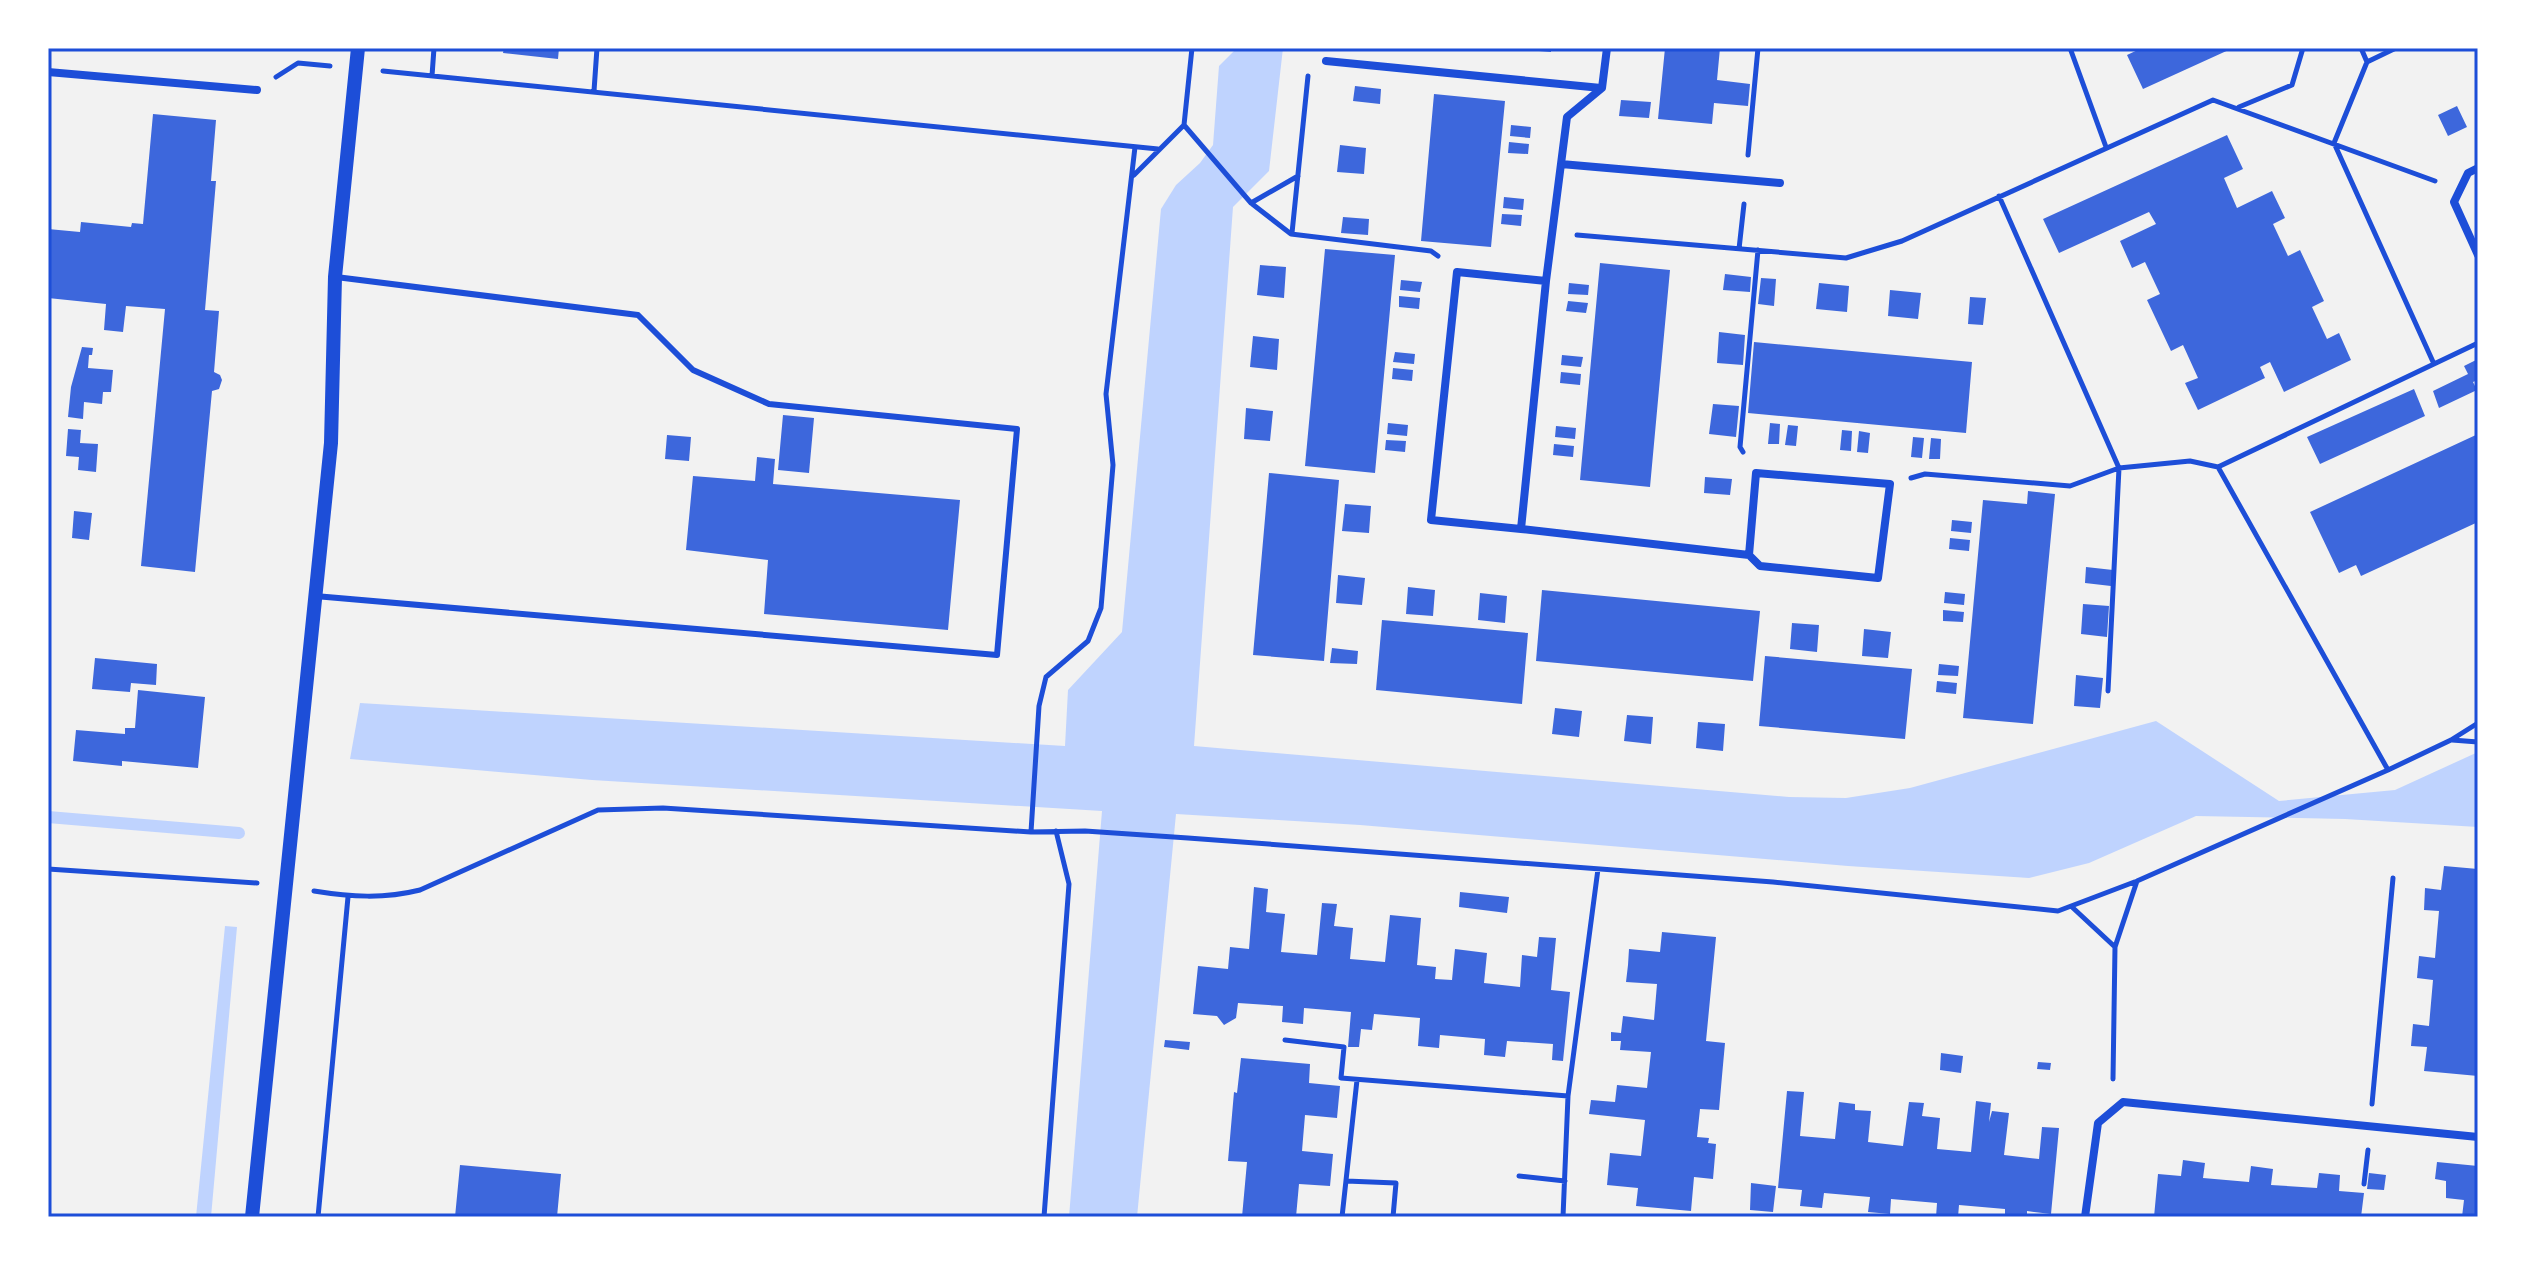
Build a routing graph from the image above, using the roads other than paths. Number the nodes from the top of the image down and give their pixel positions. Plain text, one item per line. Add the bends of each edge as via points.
1 (358, 48) edge
2 (1607, 48) edge
3 (1326, 61) road end
4 (48, 72) edge
5 (1602, 88) junction
6 (257, 90) road end
7 (1561, 164) junction
8 (2478, 168) edge
9 (1780, 183) dead end
10 (2478, 255) edge
11 (335, 277) junction
12 (1546, 281) junction
13 (1521, 529) junction
14 (1749, 555) junction
15 (315, 596) junction
16 (2478, 1137) edge
17 (252, 1217) edge
18 (2085, 1217) edge

1 - 11 street
2 - 5 street
3 - 5 street
4 - 6 street
5 - 7 street via 1567,117
7 - 9 street
7 - 12 street
8 - 10 street via 2468,173 2454,202
11 - 15 street via 331,443
11 - 15 lane via 638,315 693,370 769,404 1017,429 997,655
12 - 13 street
12 - 13 street via 1457,272 1431,520
13 - 14 street
14 - 14 street via 1760,566 1878,578 1890,484 1756,473
15 - 17 street
16 - 18 street via 2123,1102 2098,1123

